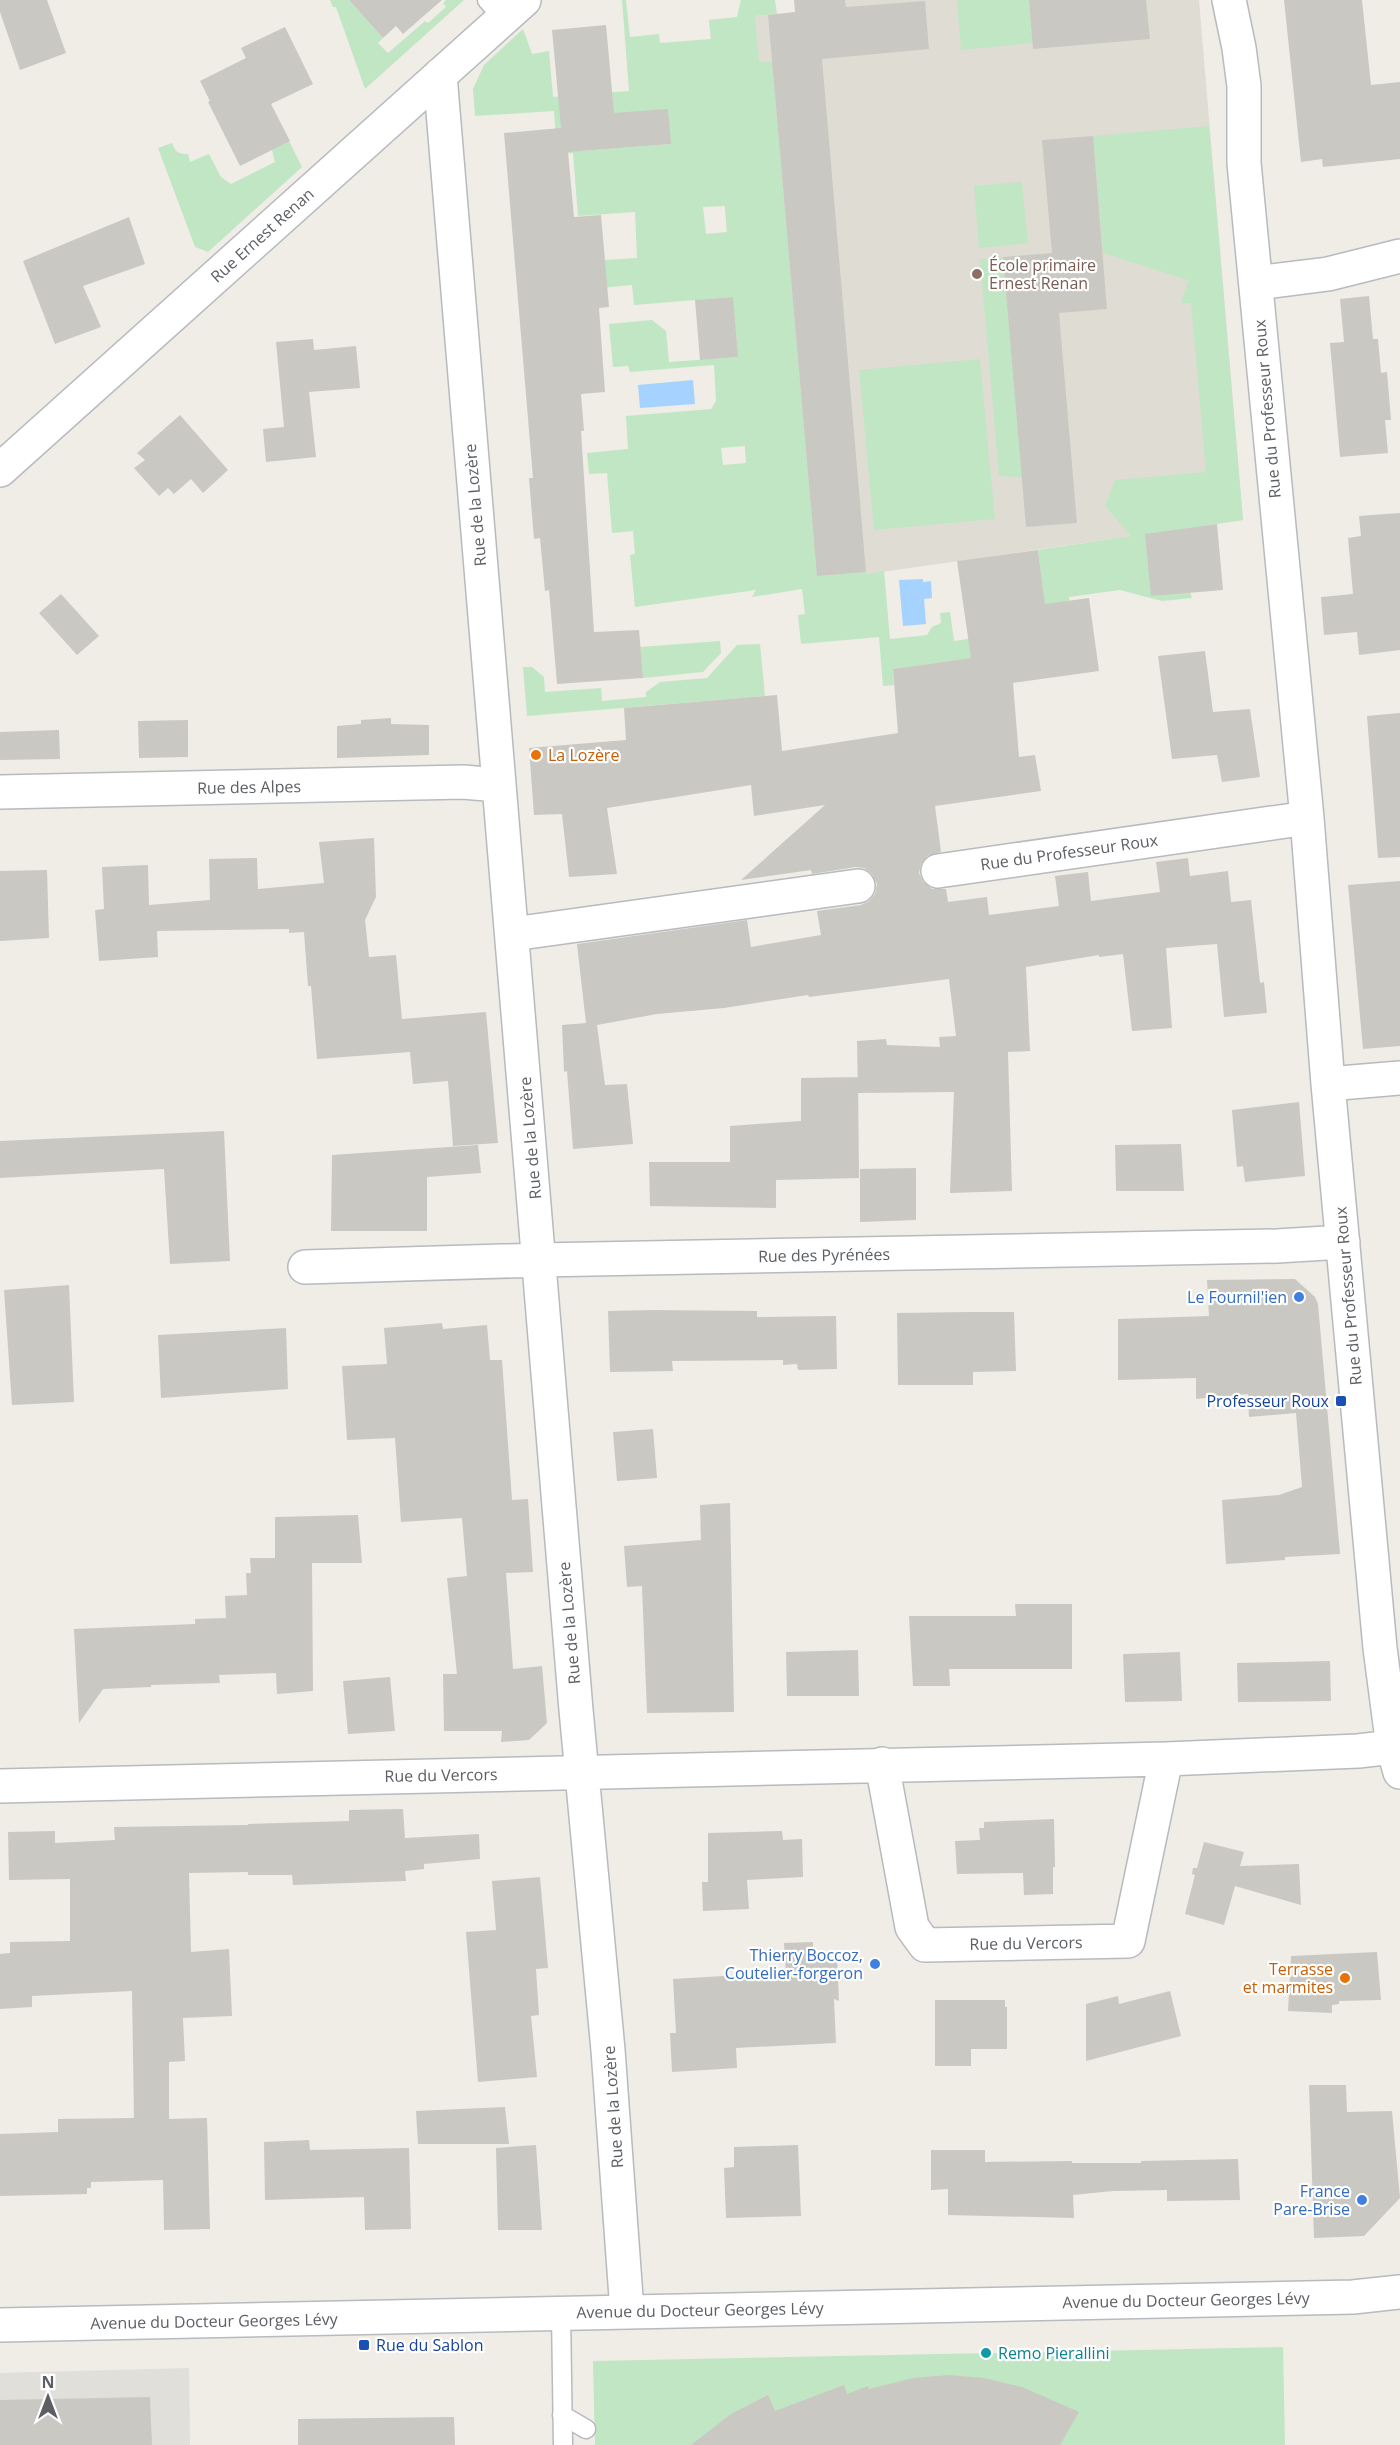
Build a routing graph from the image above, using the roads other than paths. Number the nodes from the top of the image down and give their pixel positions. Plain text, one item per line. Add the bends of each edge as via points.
1 (1229, 0) edge
2 (505, 6) edge
3 (440, 75) junction
4 (1400, 256) edge
5 (1256, 283) junction
6 (0, 471) edge
7 (498, 785) junction
8 (0, 792) edge
9 (1307, 818) junction
10 (938, 872) dead end
11 (858, 886) dead end
12 (513, 934) junction
13 (1400, 1078) edge
14 (1328, 1084) junction
15 (1343, 1242) junction
16 (539, 1260) junction
17 (305, 1267) dead end
18 (1166, 1759) junction
19 (1397, 1759) edge
20 (882, 1764) junction
21 (582, 1771) junction
22 (0, 1786) edge
23 (1400, 2292) edge
24 (627, 2311) junction
25 (561, 2312) junction
26 (0, 2325) edge
27 (562, 2415) junction
28 (586, 2429) dead end
29 (563, 2445) edge

1 - 5 street, Rue du Professeur Roux via 1244,86 1244,163
2 - 3 street, Rue Ernest Renan
3 - 6 street, Rue Ernest Renan
3 - 7 street, Rue de la Lozère
4 - 5 street via 1328,274
5 - 9 street, Rue du Professeur Roux
7 - 8 street, Rue des Alpes via 463,782
7 - 12 street, Rue de la Lozère
9 - 10 street, Rue du Professeur Roux
9 - 14 street, Rue du Professeur Roux
11 - 12 street
12 - 16 street, Rue de la Lozère
13 - 14 street
14 - 15 street, Rue du Professeur Roux
15 - 16 street, Rue des Pyrénées
15 - 19 street, Rue du Professeur Roux via 1380,1648
16 - 17 street, Rue des Pyrénées
16 - 21 street, Rue de la Lozère
18 - 19 street, Rue du Vercors via 1358,1751
18 - 20 street, Rue du Vercors
18 - 20 street, Rue du Vercors via 1128,1941 925,1945 912,1927
20 - 21 street, Rue du Vercors
21 - 22 street, Rue du Vercors
21 - 24 street, Rue de la Lozère
23 - 24 street, Avenue du Docteur Georges Lévy via 1353,2297
24 - 25 street, Avenue du Docteur Georges Lévy
25 - 26 street, Avenue du Docteur Georges Lévy
25 - 27 lane
27 - 28 lane
27 - 29 lane

